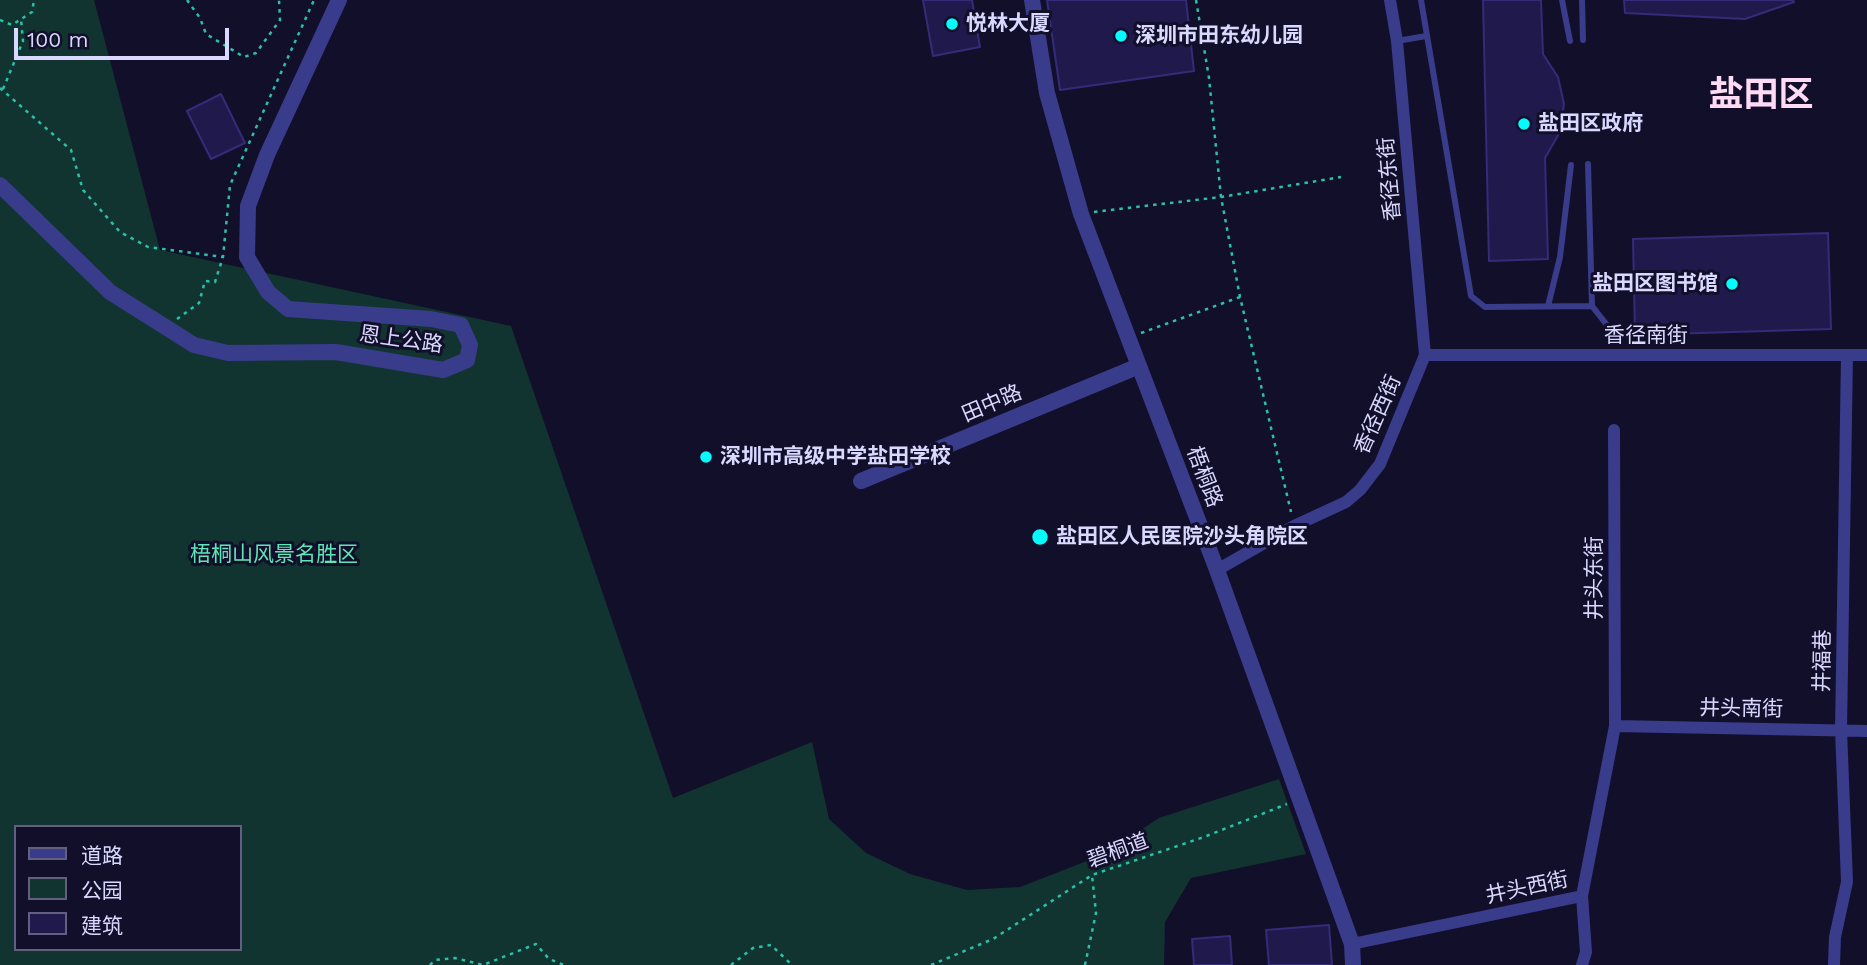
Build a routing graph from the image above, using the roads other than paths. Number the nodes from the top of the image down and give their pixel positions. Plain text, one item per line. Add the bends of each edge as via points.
1 (339, 0) edge
2 (1032, 0) edge
3 (1390, 0) edge
4 (1421, 0) edge
5 (1562, 0) edge
6 (1582, 0) edge
7 (1426, 36) junction
8 (1583, 40) dead end
9 (1397, 41) junction
10 (1570, 41) dead end
11 (1588, 164) dead end
12 (1571, 165) dead end
13 (0, 185) edge
14 (1548, 306) junction
15 (1592, 306) junction
16 (1618, 339) dead end
17 (1425, 355) junction
18 (1847, 355) junction
19 (1867, 355) edge
20 (1139, 366) junction
21 (1614, 430) dead end
22 (862, 481) dead end
23 (1217, 570) junction
24 (1615, 726) junction
25 (1842, 730) junction
26 (1867, 731) edge
27 (1582, 896) junction
28 (1352, 944) junction
29 (1353, 965) edge
30 (1582, 965) edge
31 (1834, 965) edge

1 - 13 street, 恩上公路 via 248,206 247,257 268,292 288,309 461,325 470,345 467,360 443,370 337,352 228,353 194,345 110,292
2 - 20 street, 梧桐路 via 1047,93 1081,214
3 - 9 street, 香径东街
4 - 7 lane
5 - 10 lane
6 - 8 lane
7 - 9 lane
7 - 14 lane via 1471,296 1485,307
9 - 17 street, 香径东街
11 - 15 lane
12 - 14 lane via 1560,257
14 - 15 lane
15 - 16 lane
17 - 18 street, 香径南街
17 - 23 street, 香径西街 via 1380,464 1360,490 1346,502
18 - 19 street, 香径南街
18 - 25 street, 井福巷
20 - 22 street, 田中路
20 - 23 street, 梧桐路
21 - 24 street, 井头东街
23 - 28 street, 梧桐路
24 - 25 street, 井头南街
24 - 27 street, 井头西街
25 - 26 street, 井头南街
25 - 31 street, 井福巷 via 1847,881
27 - 28 street, 井头西街
27 - 30 street via 1586,952
28 - 29 street, 梧桐路

